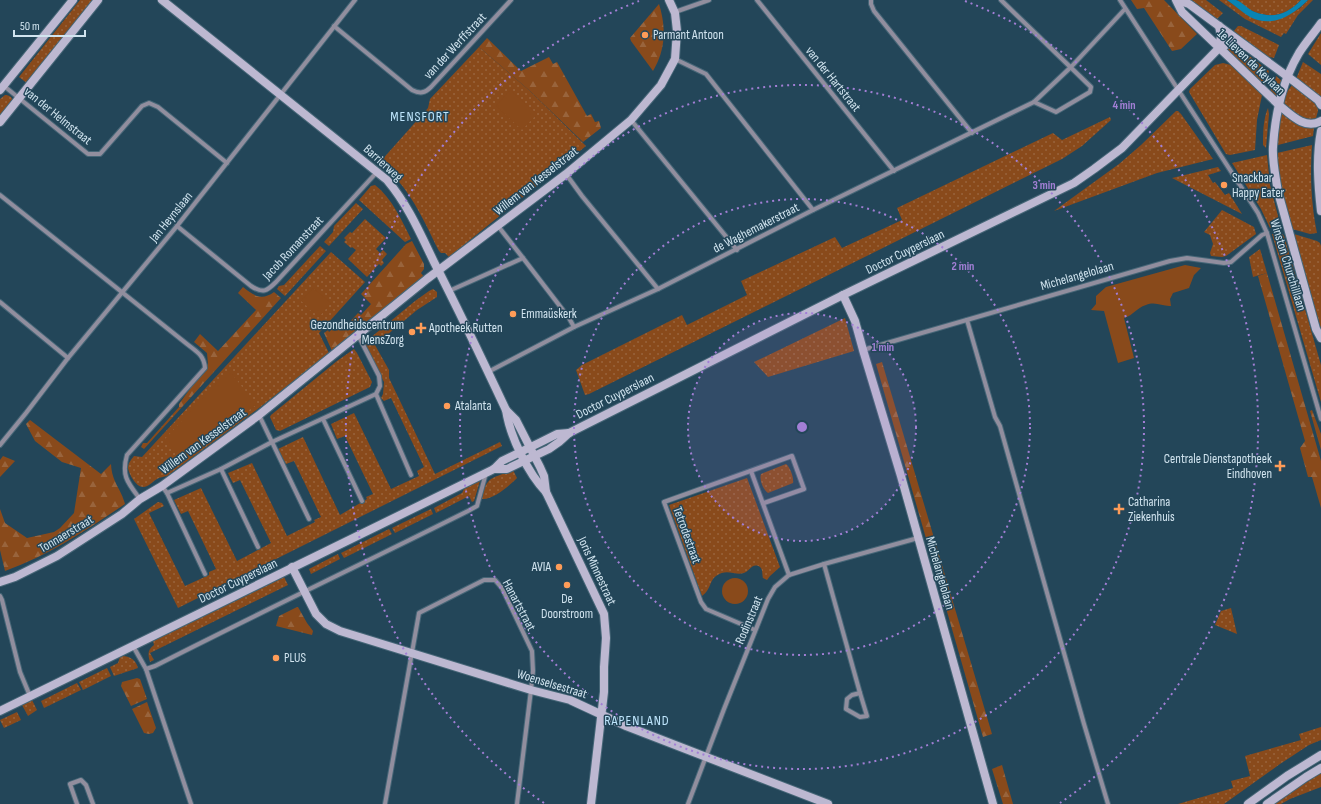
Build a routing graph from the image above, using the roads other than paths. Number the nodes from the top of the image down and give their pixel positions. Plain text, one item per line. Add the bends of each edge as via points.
1 (73, 0) edge
2 (98, 0) edge
3 (162, 0) edge
4 (356, 0) edge
5 (511, 0) edge
6 (669, 0) edge
7 (709, 0) edge
8 (757, 0) edge
9 (871, 0) edge
10 (1001, 0) edge
11 (1120, 0) edge
12 (1176, 0) edge
13 (1126, 9) junction
14 (675, 13) junction
15 (1321, 23) edge
16 (334, 26) junction
17 (1219, 26) junction
18 (1245, 46) junction
19 (1219, 48) junction
20 (675, 59) junction
21 (1071, 67) junction
22 (1288, 77) junction
23 (2, 88) edge
24 (1179, 90) junction
25 (281, 94) junction
26 (20, 98) junction
27 (1034, 102) junction
28 (1279, 105) junction
29 (1321, 105) edge
30 (631, 120) junction
31 (1321, 121) edge
32 (0, 122) edge
33 (1321, 131) edge
34 (972, 133) junction
35 (227, 163) junction
36 (894, 171) junction
37 (377, 172) junction
38 (566, 174) junction
39 (0, 195) edge
40 (813, 210) junction
41 (1321, 211) edge
42 (177, 226) junction
43 (498, 226) junction
44 (1267, 233) junction
45 (737, 250) junction
46 (523, 258) junction
47 (439, 271) junction
48 (658, 289) junction
49 (449, 291) junction
50 (122, 292) junction
51 (843, 295) junction
52 (0, 302) edge
53 (967, 320) junction
54 (574, 328) junction
55 (358, 335) junction
56 (1321, 338) edge
57 (863, 350) junction
58 (68, 358) junction
59 (488, 372) junction
60 (376, 394) junction
61 (506, 410) junction
62 (259, 415) junction
63 (323, 419) junction
64 (1321, 419) edge
65 (569, 433) junction
66 (272, 442) junction
67 (0, 445) edge
68 (530, 447) junction
69 (521, 452) junction
70 (534, 456) junction
71 (525, 460) junction
72 (221, 469) junction
73 (490, 471) junction
74 (751, 471) junction
75 (411, 475) dead end
76 (162, 486) junction
77 (546, 492) junction
78 (167, 494) junction
79 (140, 498) junction
80 (362, 501) dead end
81 (764, 503) junction
82 (309, 519) dead end
83 (918, 538) junction
84 (258, 547) dead end
85 (824, 564) junction
86 (292, 567) junction
87 (205, 574) dead end
88 (790, 575) junction
89 (0, 582) edge
90 (304, 592) junction
91 (0, 596) edge
92 (755, 630) junction
93 (133, 646) junction
94 (412, 652) junction
95 (146, 669) junction
96 (531, 690) junction
97 (860, 692) junction
98 (30, 696) junction
99 (0, 711) edge
100 (601, 714) junction
101 (1321, 755) edge
102 (706, 756) junction
103 (1321, 768) edge
104 (77, 804) edge
105 (93, 804) edge
106 (191, 804) edge
107 (385, 804) edge
108 (517, 804) edge
109 (591, 804) edge
110 (688, 804) edge
111 (828, 804) edge
112 (994, 804) edge
113 (1108, 804) edge
114 (1248, 804) edge
115 (1267, 804) edge

1 - 23 street
2 - 26 street
3 - 25 street, Barrierweg
4 - 16 street, Jan Heynslaan
5 - 16 street, van der Werffstraat via 431,87 422,92 412,90
6 - 14 street, Willem van Kesselstraat
7 - 14 street
8 - 36 street, van der Hartstraat
9 - 34 street via 874,11
10 - 21 street
11 - 13 street
12 - 17 street, 1e Lieven de Keylaan via 1189,4
12 - 19 street, 1e Lieven de Keylaan via 1182,12
13 - 21 street, de Waghemakerstraat
13 - 24 street
14 - 20 street, Willem van Kesselstraat
15 - 22 street, Winston Churchilllaan via 1298,54
16 - 25 street, Jan Heynslaan
17 - 18 street, 1e Lieven de Keylaan
17 - 19 street
18 - 19 street via 1230,43
18 - 22 street, 1e Lieven de Keylaan
19 - 24 street, Doctor Cuyperslaan
19 - 28 street, 1e Lieven de Keylaan
20 - 30 street, Willem van Kesselstraat via 661,85
20 - 40 street via 706,74
21 - 27 street, de Waghemakerstraat
21 - 27 street via 1091,87 1090,92 1056,112
22 - 28 street, Winston Churchilllaan
22 - 29 street, 1e Lieven de Keylaan
23 - 26 street, van der Helmstraat
24 - 44 street, Winston Churchilllaan via 1258,213
24 - 51 street, Doctor Cuyperslaan via 1122,148 1074,183
25 - 35 street, Jan Heynslaan
25 - 37 street, Barrierweg
26 - 32 street
26 - 35 street, van der Helmstraat via 88,154 100,154 142,106 149,103 158,107
27 - 34 street, de Waghemakerstraat
28 - 31 street, 1e Lieven de Keylaan via 1302,122 1315,124
28 - 56 street, Winston Churchilllaan via 1273,148 1275,177 1316,329
30 - 38 street, Willem van Kesselstraat
30 - 45 street
33 - 41 street via 1318,180
34 - 36 street, de Waghemakerstraat
35 - 42 street, Jan Heynslaan
36 - 40 street, de Waghemakerstraat
37 - 42 street, Jacob Romanstraat via 268,290 260,291 251,286
37 - 47 street, Barrierweg via 403,200
38 - 43 street, Willem van Kesselstraat
38 - 48 street
39 - 50 street
40 - 45 street, de Waghemakerstraat
42 - 50 street, Jan Heynslaan
43 - 46 street
43 - 47 street, Willem van Kesselstraat
44 - 53 street, Michelangelolaan via 1231,262 1187,258 1170,261
44 - 64 street, Winston Churchilllaan
45 - 48 street, de Waghemakerstraat
46 - 49 street
46 - 54 street
47 - 49 street, Barrierweg
47 - 55 street, Willem van Kesselstraat
48 - 54 street, de Waghemakerstraat
49 - 59 street, Barrierweg
50 - 58 street, Jan Heynslaan
50 - 79 street via 201,356 205,368 127,455 124,465 126,479
51 - 57 street, Michelangelolaan via 855,321
51 - 65 street, Doctor Cuyperslaan
52 - 58 street
53 - 57 street, Michelangelolaan
53 - 113 street via 995,417 1000,426
54 - 59 street, de Waghemakerstraat
55 - 60 street via 379,376 380,386
55 - 62 street, Willem van Kesselstraat
57 - 83 street, Michelangelolaan
58 - 67 street, Jan Heynslaan
59 - 61 street, Barrierweg
60 - 63 street, Willem van Kesselstraat
60 - 75 street
61 - 68 street, Barrierweg via 516,420
61 - 69 street, Barrierweg via 508,425
62 - 66 street, Willem van Kesselstraat
62 - 76 street, Willem van Kesselstraat
63 - 66 street, Willem van Kesselstraat
63 - 80 street
65 - 68 street, Doctor Cuyperslaan via 557,434
65 - 70 street, Doctor Cuyperslaan via 559,442
66 - 72 street, Willem van Kesselstraat
66 - 82 street, Willem van Kesselstraat
68 - 69 street, Doctor Cuyperslaan
68 - 70 street, Barrierweg
69 - 71 street, Barrierweg
69 - 73 street, Doctor Cuyperslaan via 502,461
70 - 71 street, Doctor Cuyperslaan
70 - 77 street, Joris Minnestraat via 544,476
71 - 73 street, Doctor Cuyperslaan via 507,469
71 - 77 street, Joris Minnestraat via 537,482
72 - 78 street, Willem van Kesselstraat
72 - 84 street
73 - 86 street, Doctor Cuyperslaan
73 - 90 street via 477,506
74 - 81 street
74 - 81 street, Tetrodestraat via 792,456 804,489
74 - 92 street, Tetrodestraat via 664,502 701,602 706,609
76 - 78 street, Willem van Kesselstraat
76 - 79 street, Willem van Kesselstraat
77 - 100 street, Joris Minnestraat via 604,614 606,638
78 - 87 street, Willem van Kesselstraat
79 - 89 street, Tonnaerstraat via 122,514 57,556
81 - 88 street
83 - 85 street, Rodinstraat
83 - 112 street, Michelangelolaan
85 - 88 street, Rodinstraat
85 - 97 street
86 - 90 street, Woenselsestraat
86 - 93 street, Doctor Cuyperslaan
88 - 92 street, Rodinstraat via 775,587 768,598
90 - 94 street, Woenselsestraat via 316,614 326,624 340,631
90 - 95 street
91 - 98 street via 20,672
92 - 102 street, Rodinstraat
93 - 95 street
93 - 98 street, Doctor Cuyperslaan
94 - 96 street, Woenselsestraat
94 - 96 street, Hanartstraat via 419,613 484,580 495,580 502,588 532,651
94 - 107 street
95 - 106 street
96 - 100 street, Woenselsestraat via 570,700
96 - 108 street
97 - 97 street via 847,699 846,708 860,717 867,716
98 - 99 street, Doctor Cuyperslaan
100 - 102 street, Woenselsestraat
100 - 109 street, Joris Minnestraat
101 - 114 street
102 - 110 street, Rodinstraat
102 - 111 street, Woenselsestraat
103 - 115 street
104 - 105 street via 70,784 81,780 86,784

